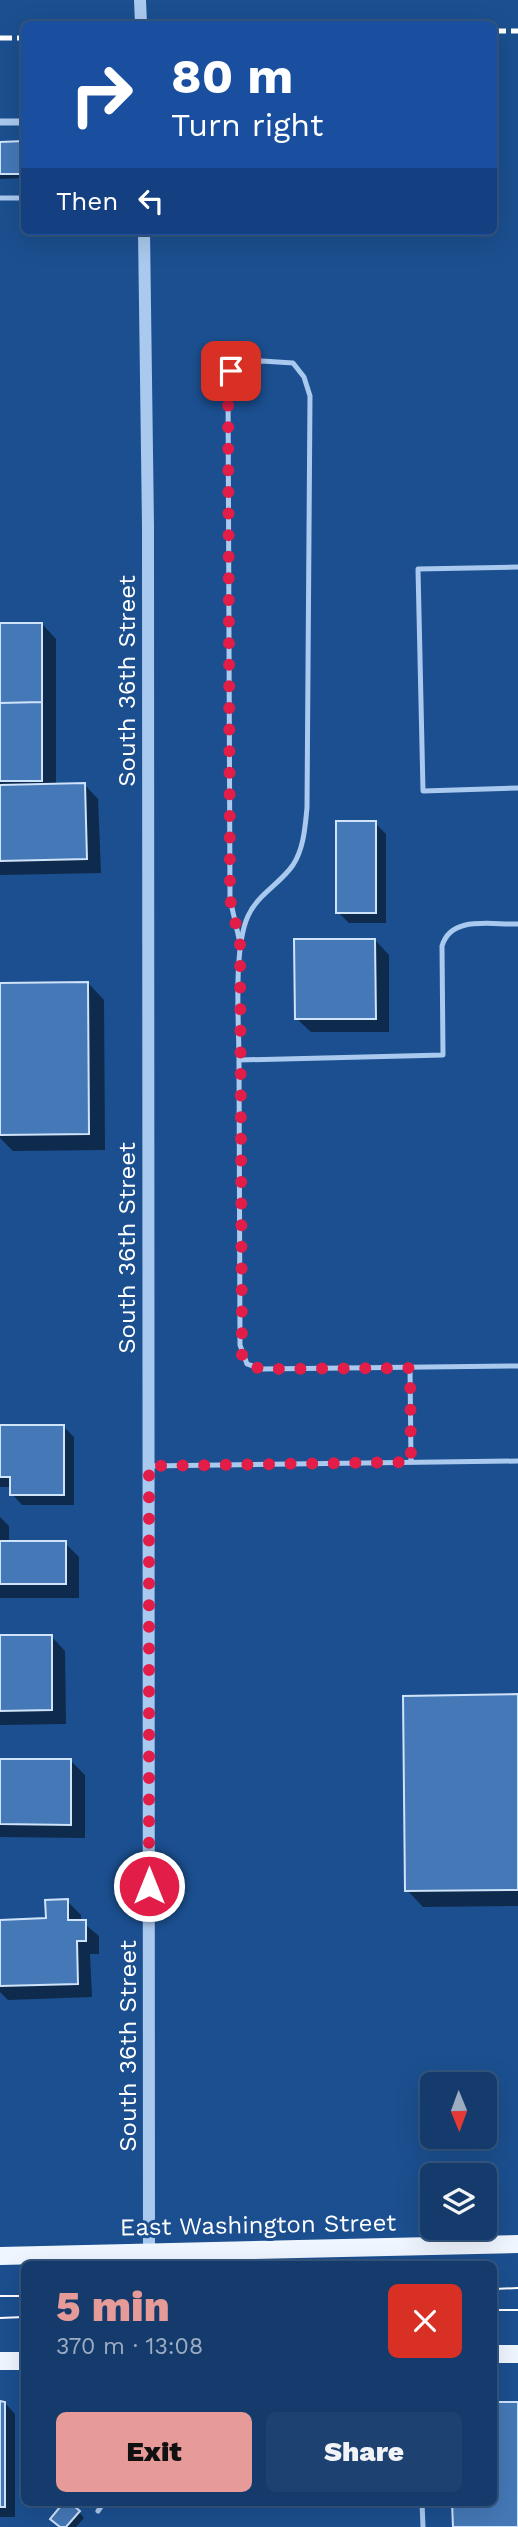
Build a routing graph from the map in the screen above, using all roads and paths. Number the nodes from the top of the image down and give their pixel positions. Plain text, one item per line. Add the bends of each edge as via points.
1 (140, 0) edge
2 (141, 21) edge
3 (0, 122) edge
4 (21, 122) edge
5 (0, 198) edge
6 (21, 198) edge
7 (144, 235) edge
8 (518, 567) edge
9 (518, 788) edge
10 (518, 924) edge
11 (240, 943) junction
12 (239, 1060) junction
13 (518, 1366) edge
14 (410, 1368) junction
15 (518, 1461) edge
16 (411, 1462) junction
17 (149, 1466) junction
18 (518, 2245) edge
19 (0, 2256) edge
20 (150, 2258) edge
21 (497, 2354) edge
22 (518, 2354) edge
23 (0, 2361) edge
24 (21, 2361) edge
25 (101, 2506) edge
26 (422, 2506) edge
27 (98, 2511) dead end
28 (423, 2527) edge

1 - 2 street
3 - 4 street
5 - 6 lane
7 - 17 street, South 36th Street
8 - 9 lane via 418,569 423,791
10 - 12 lane via 459,926 447,933 442,946 443,1055
11 - 11 lane via 247,917 260,897 294,864 302,846 307,808 310,396 299,368 286,362 235,365 228,381 230,899
11 - 12 lane
12 - 14 lane via 242,1355 247,1364 261,1369
13 - 14 lane
14 - 16 lane
15 - 16 lane
16 - 17 lane
17 - 20 street, South 36th Street
18 - 20 main road, East Washington Street
19 - 20 main road, East Washington Street
21 - 22 main road
23 - 24 main road
25 - 27 lane
26 - 28 lane

